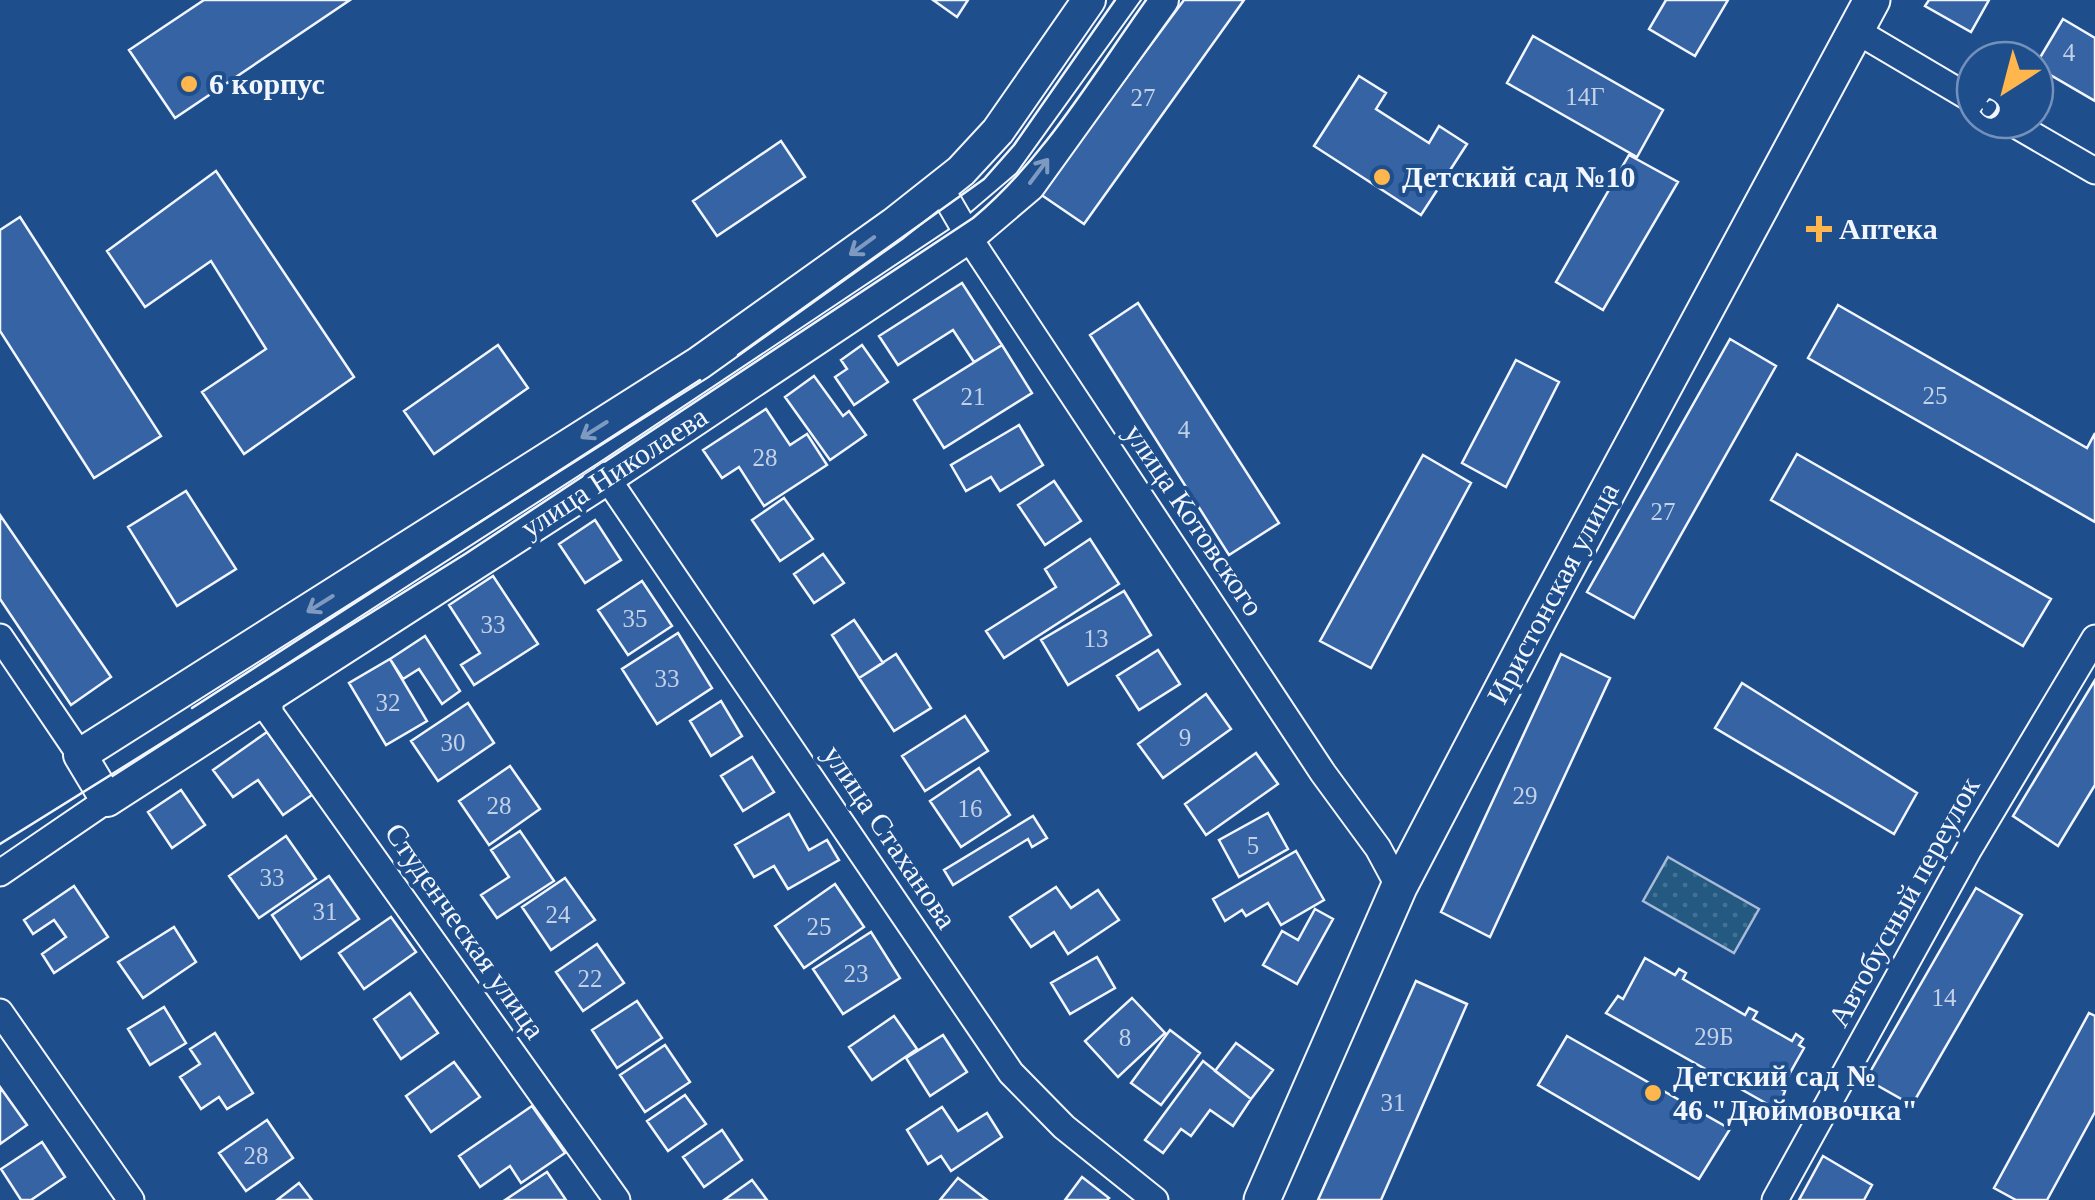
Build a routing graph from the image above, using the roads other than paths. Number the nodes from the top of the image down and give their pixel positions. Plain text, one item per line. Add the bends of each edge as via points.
1 (1089, 0) edge
2 (1162, 0) edge
3 (1864, 15) edge
4 (1955, 86) edge
5 (2042, 140) edge
6 (2095, 171) edge
7 (940, 187) junction
8 (968, 237) junction
9 (607, 478) junction
10 (0, 637) edge
11 (2095, 638) edge
12 (270, 696) junction
13 (80, 755) junction
14 (106, 800) junction
15 (0, 873) edge
16 (1399, 888) junction
17 (0, 1012) edge
18 (130, 1200) edge
19 (617, 1200) edge
20 (1156, 1200) edge
21 (1262, 1200) edge
22 (1774, 1200) edge

1 - 7 street, улица Николаева via 998,131
8 -> 2 street, улица Николаева via 1029,185
3 - 4 street
3 - 16 main road, Иристонская улица
5 - 6 street
7 - 8 street, улица Котовского
7 -> 13 street, улица Николаева via 699,364
8 - 9 street, улица Николаева
8 - 16 street, улица Котовского
9 - 12 street, улица Николаева
9 - 20 street, улица Стаханова via 1010,1073 1064,1128
10 - 13 street
11 - 22 street, Автобусный переулок
12 - 14 street, улица Николаева
12 - 19 street, Студенческая улица via 270,713
13 - 14 street
14 - 15 street, улица Николаева
16 - 21 main road, Иристонская улица
17 - 18 street

